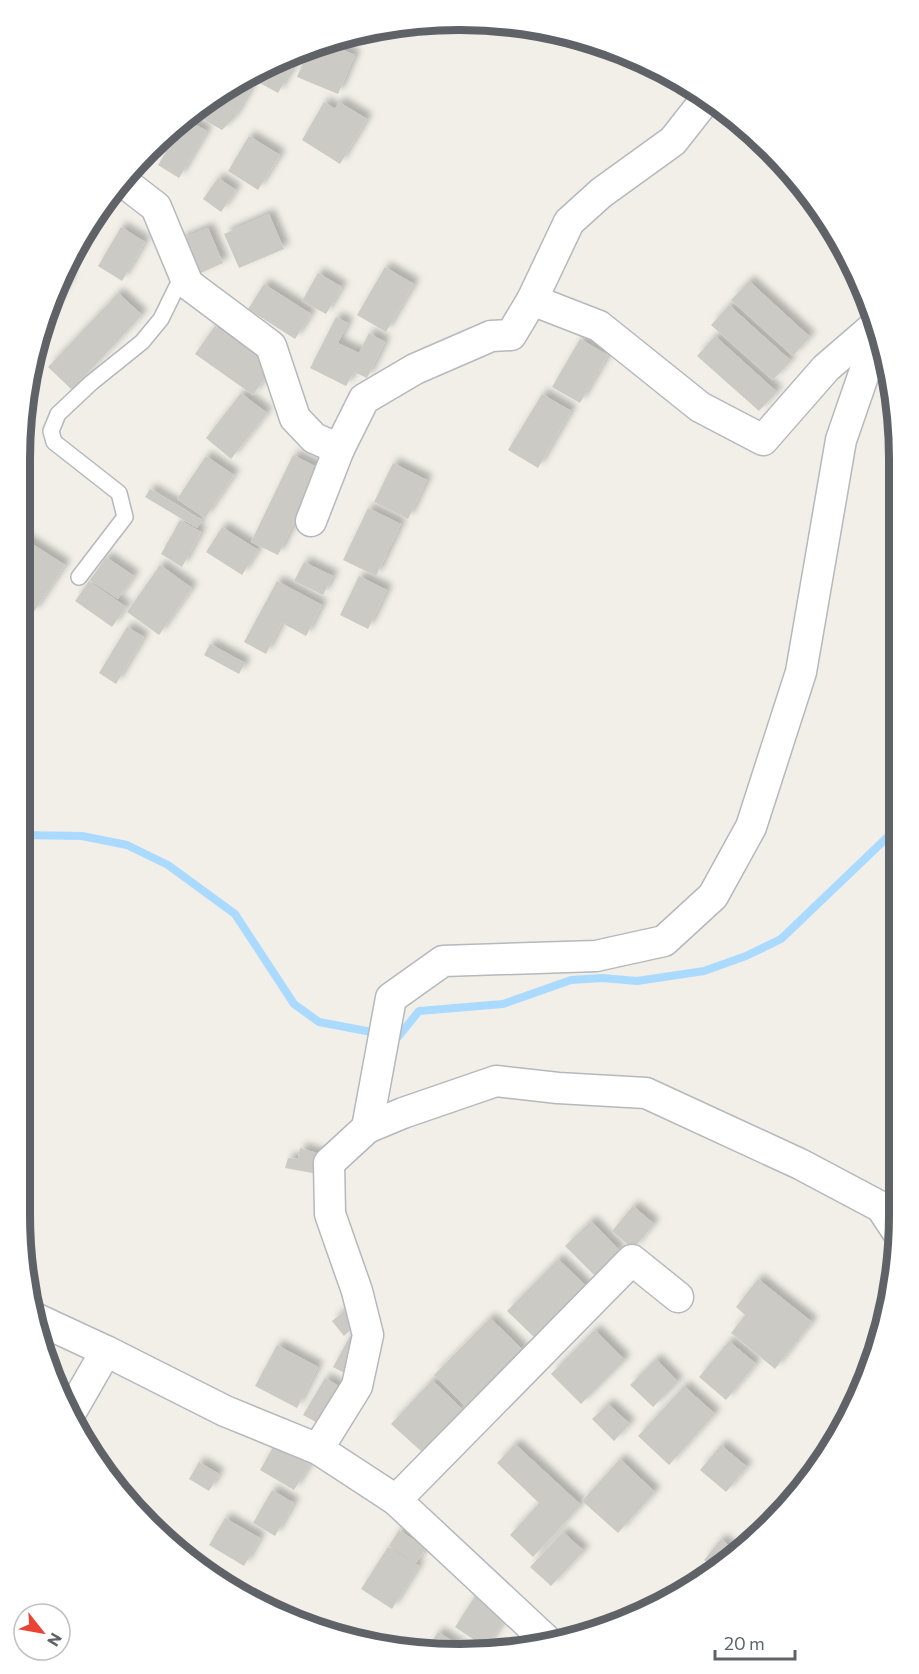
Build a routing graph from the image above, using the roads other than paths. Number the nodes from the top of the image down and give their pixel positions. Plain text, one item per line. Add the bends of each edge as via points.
1 (702, 105) edge
2 (129, 186) edge
3 (183, 274) junction
4 (532, 300) junction
5 (869, 332) edge
6 (873, 346) edge
7 (879, 368) edge
8 (856, 395) junction
9 (339, 449) junction
10 (311, 521) dead end
11 (79, 577) dead end
12 (367, 1128) junction
13 (889, 1219) edge
14 (678, 1297) dead end
15 (44, 1322) edge
16 (106, 1351) junction
17 (75, 1405) edge
18 (318, 1449) junction
19 (396, 1500) junction
20 (542, 1636) edge

1 - 4 street via 673,141 568,222
2 - 3 street via 156,207
3 - 9 street via 188,284 271,346 295,418 314,438
3 - 11 lane via 161,319 142,342 57,414 51,431 54,442 119,494 125,517
4 - 5 street via 600,326 700,407 763,440 826,368
4 - 9 street via 512,335 491,336 415,369 364,399
6 - 8 street
7 - 8 street
8 - 12 street via 841,440 801,672 751,827 713,896 664,941 596,956 443,961 391,998
9 - 10 street
12 - 13 street via 496,1081 646,1093 800,1164 881,1207
12 - 18 street via 329,1163 330,1214 368,1335 357,1386
14 - 19 street via 632,1260
15 - 16 street
16 - 17 street
16 - 18 street via 225,1412
18 - 19 street
19 - 20 street

